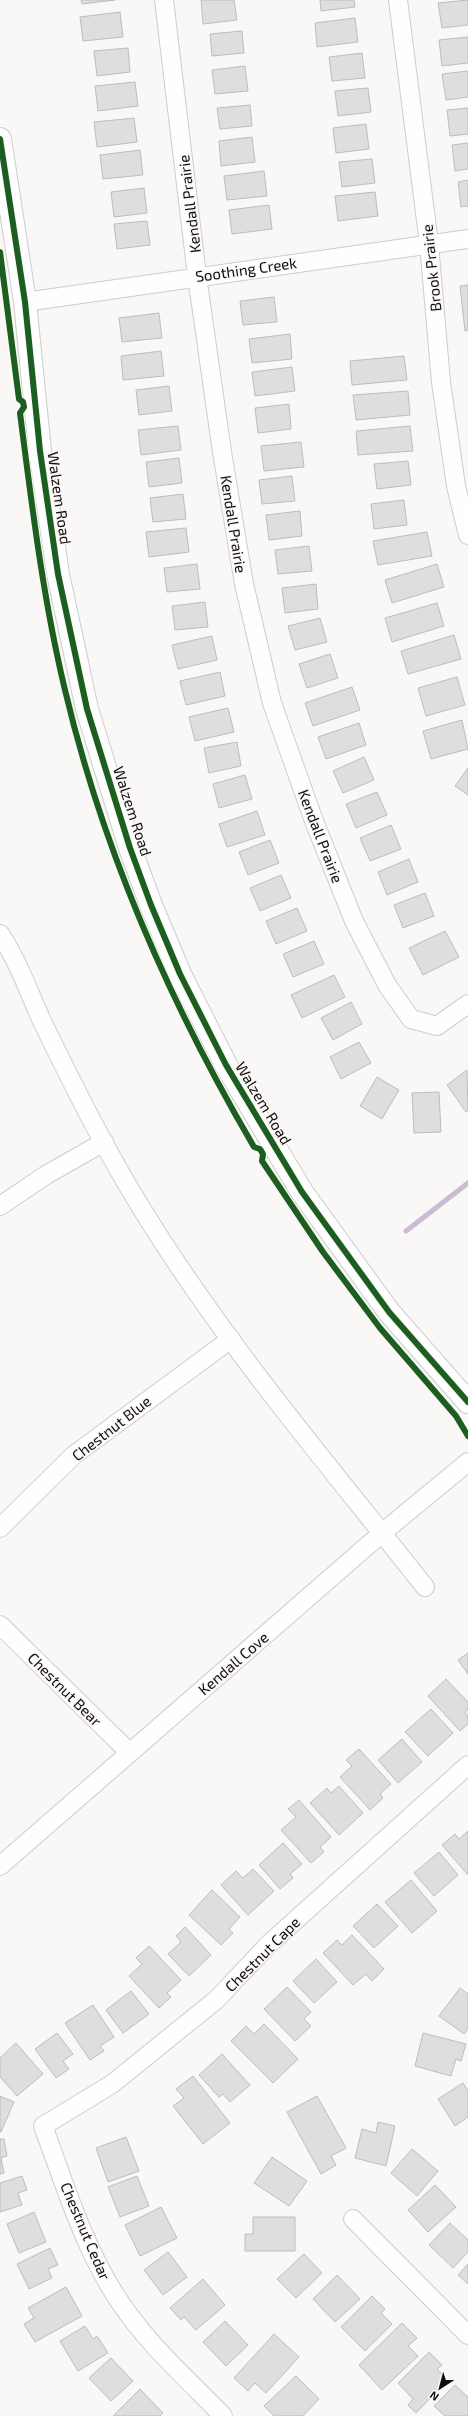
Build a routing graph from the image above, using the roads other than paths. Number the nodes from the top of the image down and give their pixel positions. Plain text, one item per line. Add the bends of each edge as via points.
1 (164, 0) edge
2 (398, 0) edge
3 (0, 139) edge
4 (468, 239) edge
5 (429, 244) junction
6 (197, 276) junction
7 (25, 302) junction
8 (462, 485) edge
9 (468, 535) edge
10 (0, 934) edge
11 (468, 1004) edge
12 (104, 1142) junction
13 (0, 1206) edge
14 (231, 1339) junction
15 (468, 1402) edge
16 (468, 1462) edge
17 (0, 1528) edge
18 (382, 1533) junction
19 (425, 1587) dead end
20 (0, 1625) edge
21 (130, 1753) junction
22 (468, 1765) edge
23 (0, 1866) edge
24 (43, 2126) joint
25 (353, 2219) dead end
26 (468, 2335) edge
27 (223, 2416) edge

1 - 6 street, Kendall Prairie
2 - 5 street, Brook Prairie
3 - 7 street, Walzem Road
4 - 5 street, Soothing Creek
5 - 6 street, Soothing Creek
5 - 8 street, Brook Prairie via 441,382
6 - 7 street, Soothing Creek
6 - 11 street, Kendall Prairie via 244,584 272,703 314,821 354,921 388,985 411,1019 437,1026
7 - 15 street, Walzem Road via 40,451 58,574 87,709 130,848 151,905 180,974 226,1065 302,1192 389,1312
8 - 9 street, Brook Prairie
10 - 12 street via 15,959 44,1024
12 - 13 street via 46,1175
12 - 14 street via 128,1186 195,1292
14 - 17 street, Chestnut Blue via 74,1455
14 - 18 street
16 - 18 street, Kendall Cove
18 - 19 street
18 - 21 street, Kendall Cove
20 - 21 street, Chestnut Bear
21 - 23 street, Kendall Cove
22 - 24 street, Chestnut Cape via 269,1944 216,2000 112,2084
24 - 27 street, Chestnut Cedar via 81,2226 114,2294 136,2325
25 - 26 street

